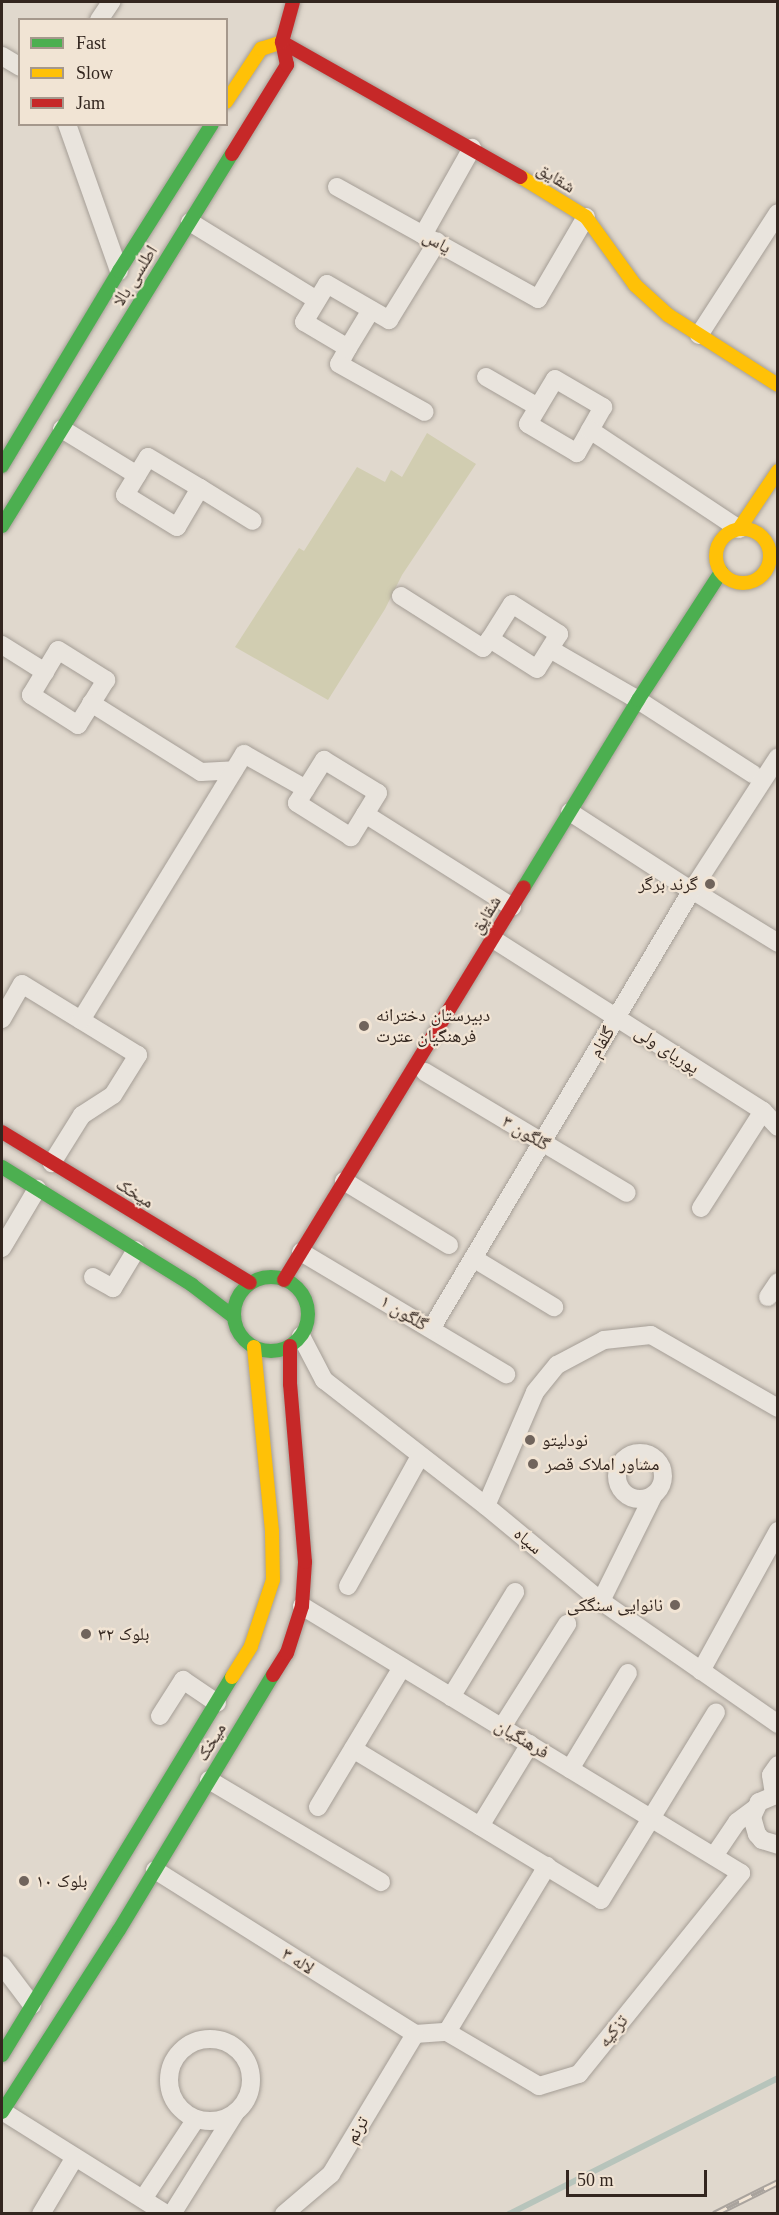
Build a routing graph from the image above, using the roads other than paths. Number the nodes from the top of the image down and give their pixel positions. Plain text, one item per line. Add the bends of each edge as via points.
1 (111, 2) edge
2 (293, 2) edge
3 (100, 18) edge
4 (282, 42) junction
5 (2, 56) edge
6 (18, 66) edge
7 (228, 99) edge
8 (68, 126) edge
9 (211, 126) edge
10 (472, 148) junction
11 (337, 187) dead end
12 (777, 213) edge
13 (586, 217) junction
14 (190, 222) junction
15 (430, 238) junction
16 (133, 280) junction
17 (317, 300) junction
18 (371, 310) junction
19 (699, 335) junction
20 (348, 348) junction
21 (486, 377) dead end
22 (777, 385) edge
23 (538, 407) junction
24 (425, 412) dead end
25 (62, 429) junction
26 (590, 430) junction
27 (3, 461) edge
28 (777, 471) edge
29 (137, 476) junction
30 (200, 488) junction
31 (253, 521) dead end
32 (2, 526) edge
33 (748, 530) junction
34 (777, 542) edge
35 (721, 572) junction
36 (746, 584) junction
37 (770, 588) dead end
38 (401, 596) dead end
39 (489, 639) junction
40 (2, 645) edge
41 (550, 649) junction
42 (45, 672) junction
43 (638, 700) junction
44 (91, 703) junction
45 (777, 757) edge
46 (234, 770) junction
47 (765, 781) edge
48 (306, 789) junction
49 (570, 812) junction
50 (365, 814) junction
51 (688, 888) junction
52 (512, 907) junction
53 (493, 939) junction
54 (777, 943) edge
55 (616, 1018) junction
56 (2, 1019) edge
57 (81, 1020) junction
58 (425, 1072) dead end
59 (763, 1112) junction
60 (777, 1127) edge
61 (2, 1132) edge
62 (542, 1142) junction
63 (2, 1167) edge
64 (45, 1176) junction
65 (344, 1181) junction
66 (627, 1193) dead end
67 (701, 1208) dead end
68 (449, 1245) dead end
69 (2, 1248) edge
70 (136, 1250) junction
71 (301, 1252) junction
72 (473, 1258) junction
73 (93, 1277) dead end
74 (285, 1280) junction
75 (250, 1283) junction
76 (554, 1307) dead end
77 (234, 1317) junction
78 (432, 1329) junction
79 (295, 1341) junction
80 (254, 1347) junction
81 (506, 1374) dead end
82 (777, 1408) edge
83 (420, 1456) junction
84 (654, 1494) dead end
85 (486, 1506) junction
86 (777, 1531) edge
87 (348, 1586) dead end
88 (515, 1592) dead end
89 (601, 1601) junction
90 (302, 1606) junction
91 (567, 1624) dead end
92 (402, 1667) junction
93 (701, 1671) junction
94 (628, 1673) dead end
95 (452, 1697) junction
96 (217, 1703) junction
97 (716, 1712) dead end
98 (160, 1716) dead end
99 (777, 1724) edge
100 (502, 1727) junction
101 (530, 1744) junction
102 (353, 1749) junction
103 (777, 1765) edge
104 (570, 1769) junction
105 (209, 1780) junction
106 (776, 1794) edge
107 (318, 1807) dead end
108 (754, 1809) junction
109 (651, 1818) junction
110 (480, 1826) junction
111 (777, 1845) edge
112 (714, 1856) junction
113 (547, 1866) junction
114 (155, 1870) junction
115 (741, 1873) joint
116 (381, 1882) dead end
117 (2, 1965) edge
118 (33, 2005) junction
119 (447, 2032) junction
120 (415, 2034) junction
121 (2, 2055) edge
122 (2, 2112) edge
123 (235, 2113) junction
124 (196, 2119) junction
125 (75, 2157) junction
126 (144, 2199) junction
127 (41, 2214) edge
128 (166, 2214) edge
129 (172, 2214) edge
130 (284, 2214) edge

1 - 3 street
2 - 4 street, اطلسی بالا
4 - 7 street via 261,49
4 - 10 street, شقایق
4 - 14 street, اطلسی بالا via 287,65
5 - 6 street
8 - 16 street
9 - 16 street, اطلسی بالا
10 - 13 street, شقایق
10 - 15 street
11 - 15 street, یاس
12 - 19 street
13 - 15 street, یاس via 538,298
13 - 19 street, شقایق via 635,285 668,315
14 - 16 street, اطلسی بالا
14 - 17 street
15 - 18 street via 389,320
16 - 25 street, اطلسی بالا
16 - 27 street, اطلسی بالا
17 - 18 street via 327,284
17 - 20 street via 304,322
18 - 20 street
19 - 22 street, شقایق
20 - 24 street via 339,364
21 - 23 street
23 - 26 street via 528,424 577,453
23 - 26 street via 555,379 603,407
25 - 29 street
25 - 32 street, اطلسی بالا
26 - 33 street
28 - 33 street
29 - 30 street via 148,457
29 - 30 street via 125,495 177,527
30 - 31 street
33 - 34 street
33 - 35 street via 728,532 718,545 715,556
33 - 36 street via 767,544 770,561 762,576
35 - 36 street
35 - 43 street, شقایق
36 - 37 street
38 - 39 street via 483,648
39 - 41 street via 537,669
39 - 41 street via 512,604 559,634
40 - 42 street
41 - 43 street
42 - 44 street via 31,695 78,725
42 - 44 street via 58,650 106,680
43 - 47 street
43 - 49 street, شقایق
44 - 46 street via 201,771
45 - 47 street, گلفام
46 - 48 street via 244,754
46 - 57 street
47 - 51 street, گلفام
48 - 50 street via 297,803 351,837
48 - 50 street via 324,760 378,793
49 - 51 street
49 - 52 street, شقایق
50 - 52 street
51 - 54 street
51 - 55 street, گلفام
52 - 53 street, شقایق
53 - 55 street, پوریای ولی
53 - 65 street, شقایق
55 - 59 street, پوریای ولی
55 - 62 street, گلفام
56 - 57 street via 22,984
57 - 64 street via 138,1055 113,1095 82,1115
58 - 62 street, گلگون ۳
59 - 60 street, پوریای ولی
59 - 67 street
61 - 64 street, میخک
62 - 66 street, گلگون ۳
62 - 72 street, گلفام
63 - 64 street, میخک
64 - 69 street
64 - 70 street, میخک
64 - 75 street, میخک
65 - 68 street
65 - 71 street, شقایق
70 - 73 street via 113,1288
70 - 77 street, میخک
71 - 74 street, شقایق
71 - 78 street, گلگون ۱
72 - 76 street
72 - 78 street, گلفام
74 - 75 street via 267,1277
74 - 79 street via 296,1287 308,1311 306,1324
75 - 77 street via 238,1298
77 - 80 street via 240,1335
78 - 81 street, گلگون ۱
79 - 80 street via 276,1351
79 - 83 street, سپاه via 324,1380
79 - 90 street, میخک via 290,1384 306,1562
80 - 96 street, میخک via 273,1580 251,1646
82 - 85 street via 651,1335 604,1340 557,1365 535,1392
83 - 85 street, سپاه
83 - 87 street
84 - 89 street
85 - 89 street, سپاه
86 - 93 street
88 - 95 street
89 - 93 street, سپاه
90 - 92 street, فرهنگیان
90 - 105 street, میخک via 287,1653
91 - 100 street
92 - 95 street, فرهنگیان
92 - 102 street
93 - 99 street, سپاه
94 - 104 street
95 - 100 street, فرهنگیان
96 - 98 street via 183,1680
96 - 118 street, میخک
97 - 109 street
100 - 101 street, فرهنگیان
101 - 104 street, فرهنگیان
101 - 110 street
102 - 107 street
102 - 110 street
103 - 106 street via 771,1774
104 - 109 street, فرهنگیان
105 - 114 street, میخک
105 - 116 street
106 - 108 street
108 - 111 street via 756,1834
108 - 112 street via 737,1822
109 - 112 street, فرهنگیان
109 - 113 street via 601,1900
110 - 113 street
112 - 115 street, فرهنگیان
113 - 119 street
114 - 120 street, لاله ۳
114 - 122 street, میخک
115 - 119 street, تزکیه via 579,2074 539,2086
117 - 118 street
118 - 121 street, میخک
119 - 120 street
120 - 130 street, ترنم via 331,2174
122 - 125 street
123 - 124 street via 216,2120
123 - 124 street via 250,2090 247,2062 227,2043 201,2040 178,2053 168,2077 175,2102
123 - 129 street
124 - 126 street
125 - 126 street
125 - 127 street
126 - 128 street

